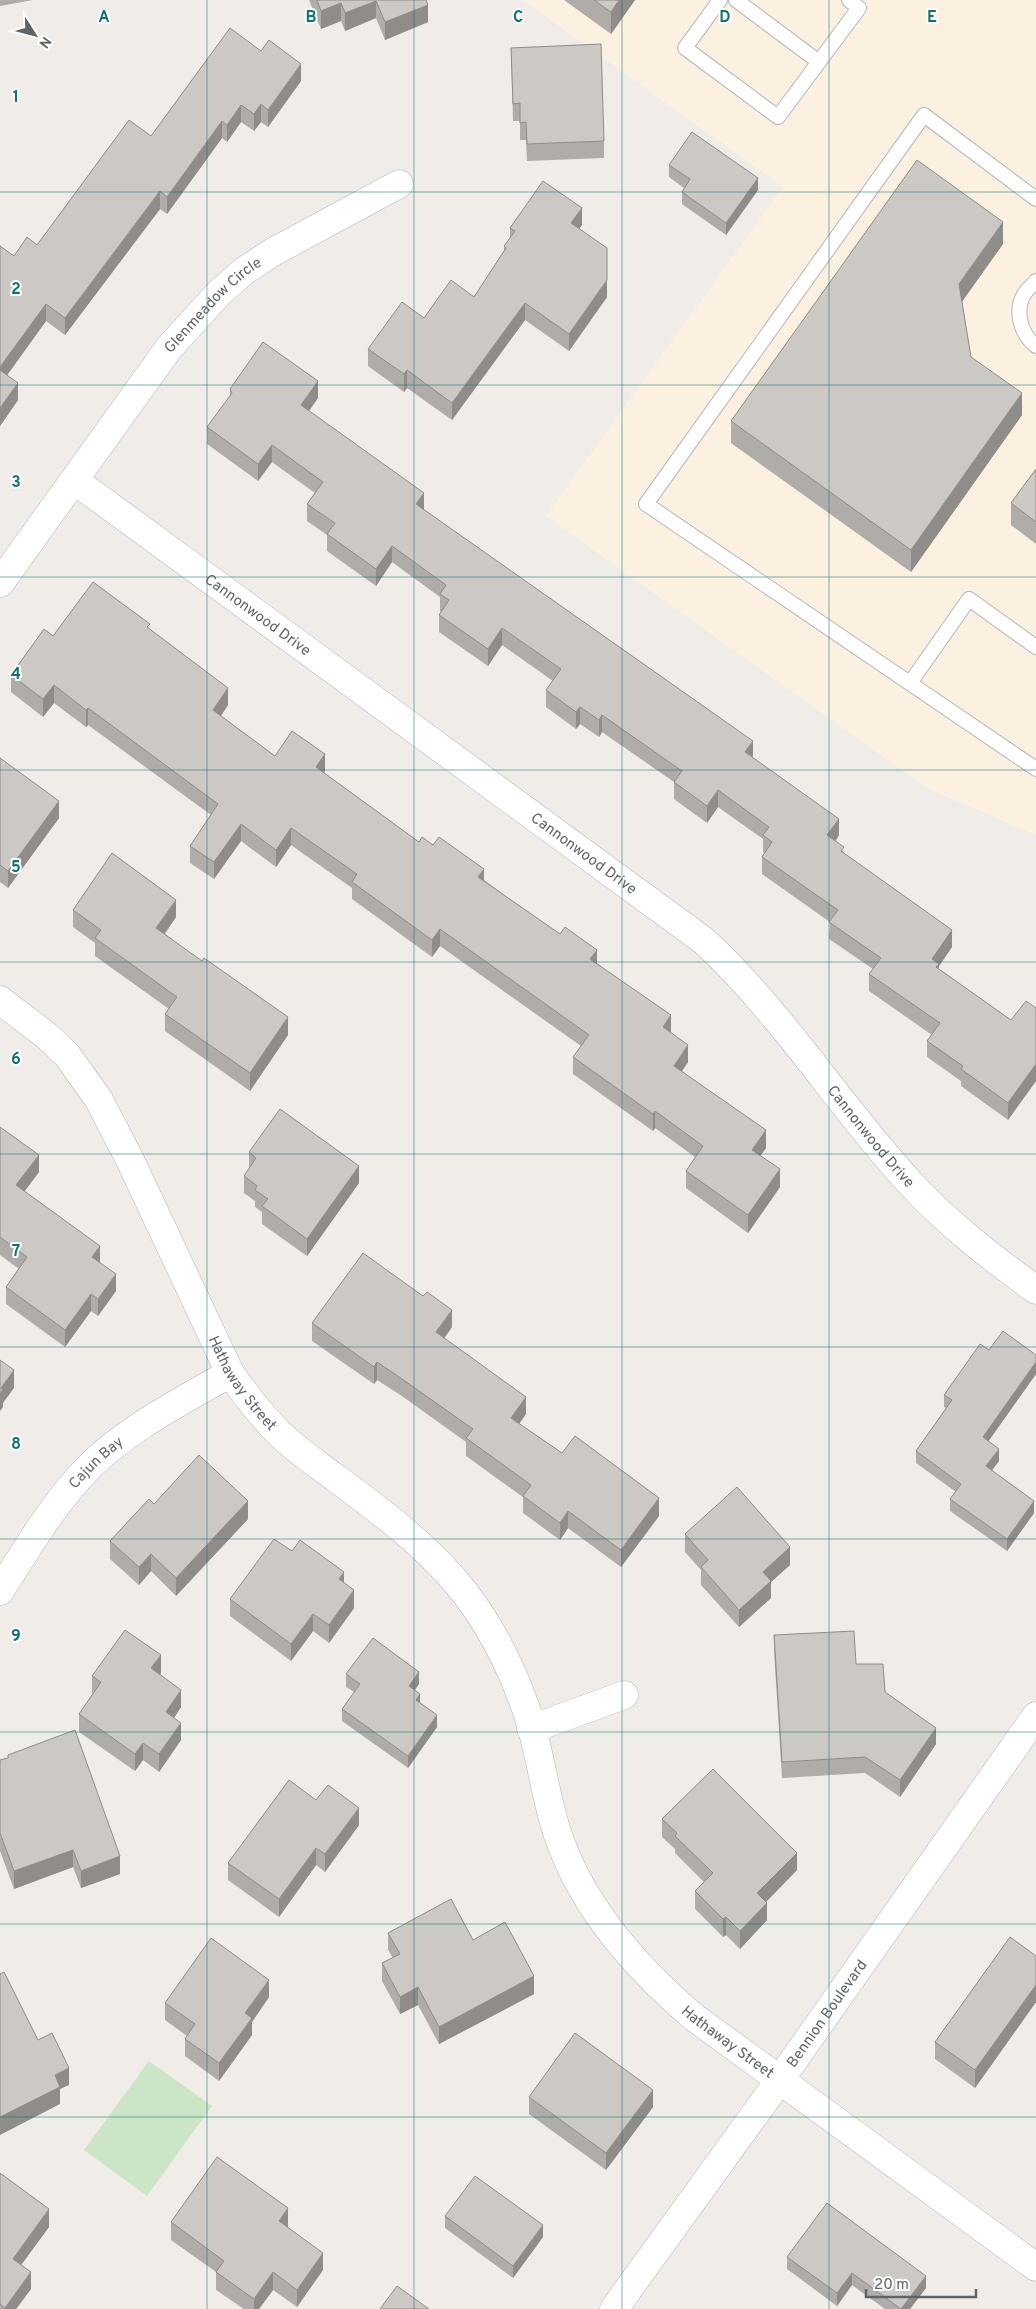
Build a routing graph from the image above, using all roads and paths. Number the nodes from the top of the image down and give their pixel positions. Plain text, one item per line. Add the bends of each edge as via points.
1 (720, 0) edge
2 (736, 0) edge
3 (849, 0) edge
4 (819, 62) junction
5 (399, 184) dead end
6 (1036, 199) edge
7 (1036, 281) edge
8 (1036, 346) edge
9 (74, 480) junction
10 (0, 583) edge
11 (1036, 646) edge
12 (910, 683) junction
13 (1036, 769) edge
14 (0, 1000) edge
15 (1036, 1290) edge
16 (230, 1373) junction
17 (0, 1591) edge
18 (624, 1695) dead end
19 (1036, 1716) edge
20 (531, 1729) junction
21 (779, 2081) junction
22 (1036, 2268) edge
23 (614, 2309) edge

1 - 4 lane via 685,48 778,117
2 - 4 lane
3 - 4 lane via 859,8
5 - 9 street, Glenmeadow Circle via 274,252 218,294 169,348
6 - 12 lane via 924,115 646,504
7 - 8 lane via 1024,293 1018,311 1023,328
9 - 10 street, Glenmeadow Circle
9 - 15 street, Cannonwood Drive via 704,941 754,992 911,1184 974,1243
11 - 12 lane via 969,599
12 - 13 lane
14 - 16 street, Hathaway Street via 67,1055 98,1100 130,1160
16 - 17 street, Cajun Bay via 145,1423 91,1465 48,1516
16 - 20 street, Hathaway Street via 277,1432 409,1535 465,1594 510,1671
18 - 20 street
19 - 21 street, Bennion Boulevard
20 - 21 street, Hathaway Street via 557,1833 582,1886 618,1942 663,1991
21 - 22 street, Hathaway Street
21 - 23 street, Bennion Boulevard

